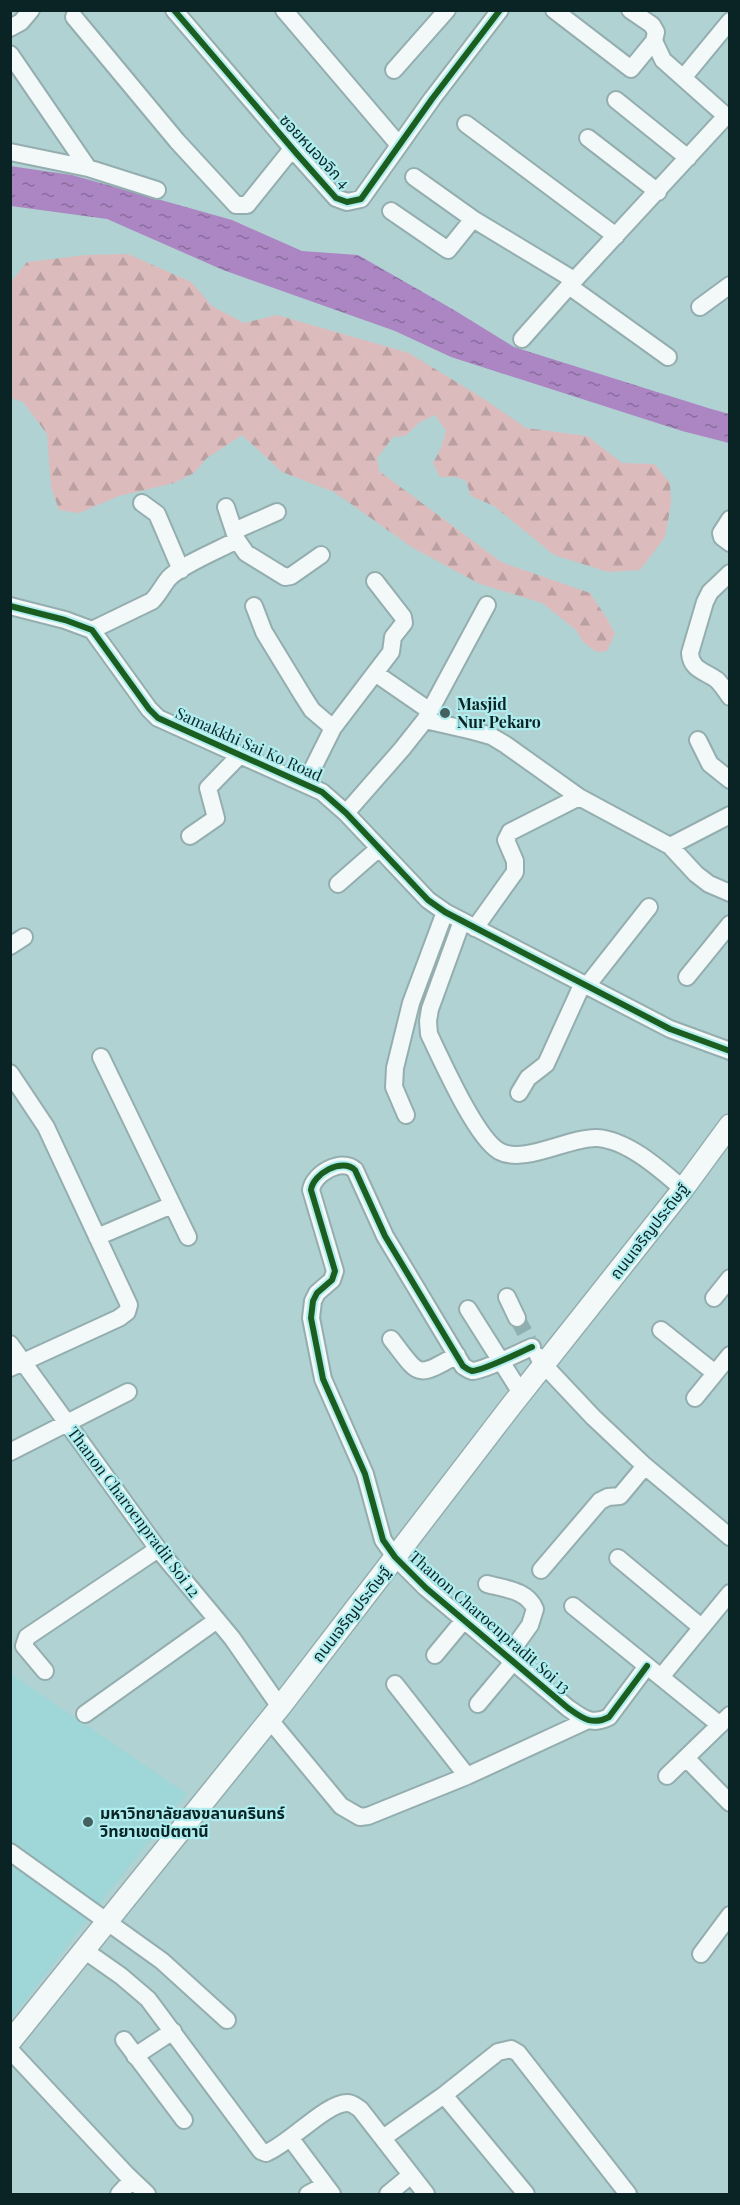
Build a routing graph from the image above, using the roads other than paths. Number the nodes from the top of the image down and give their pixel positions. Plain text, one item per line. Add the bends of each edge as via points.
1 (30, 10) edge
2 (174, 10) edge
3 (284, 10) edge
4 (447, 10) edge
5 (500, 10) edge
6 (554, 10) edge
7 (630, 10) edge
8 (716, 10) edge
9 (74, 17) dead end
10 (729, 21) edge
11 (10, 28) edge
12 (654, 41) junction
13 (10, 54) edge
14 (394, 70) dead end
15 (683, 78) junction
16 (616, 100) dead end
17 (466, 124) dead end
18 (588, 138) dead end
19 (399, 145) junction
20 (292, 148) junction
21 (10, 152) edge
22 (688, 158) junction
23 (88, 168) junction
24 (414, 177) dead end
25 (158, 190) dead end
26 (658, 192) junction
27 (391, 211) dead end
28 (473, 219) junction
29 (616, 236) junction
30 (572, 283) junction
31 (729, 285) edge
32 (700, 307) dead end
33 (522, 339) dead end
34 (668, 357) dead end
35 (142, 503) dead end
36 (226, 507) dead end
37 (277, 512) dead end
38 (729, 519) edge
39 (236, 535) junction
40 (729, 543) edge
41 (321, 555) dead end
42 (181, 570) junction
43 (729, 573) edge
44 (375, 581) dead end
45 (487, 604) dead end
46 (10, 606) edge
47 (254, 606) dead end
48 (92, 630) junction
49 (375, 674) junction
50 (729, 697) edge
51 (427, 716) junction
52 (333, 728) junction
53 (698, 740) dead end
54 (240, 755) junction
55 (729, 780) edge
56 (305, 784) junction
57 (579, 797) junction
58 (346, 813) junction
59 (729, 815) edge
60 (190, 836) dead end
61 (670, 846) junction
62 (378, 849) junction
63 (338, 884) dead end
64 (729, 892) edge
65 (649, 907) dead end
66 (444, 912) junction
67 (729, 924) edge
68 (469, 925) junction
69 (687, 977) dead end
70 (584, 986) junction
71 (729, 1052) edge
72 (101, 1057) dead end
73 (10, 1073) edge
74 (519, 1093) dead end
75 (406, 1115) dead end
76 (729, 1125) edge
77 (683, 1189) junction
78 (172, 1205) junction
79 (97, 1237) junction
80 (188, 1237) dead end
81 (729, 1278) edge
82 (507, 1297) dead end
83 (714, 1298) dead end
84 (468, 1309) dead end
85 (517, 1318) tunnel mouth
86 (661, 1330) dead end
87 (391, 1340) dead end
88 (10, 1344) edge
89 (457, 1355) junction
90 (729, 1355) edge
91 (501, 1361) junction
92 (16, 1365) edge
93 (544, 1365) junction
94 (715, 1372) junction
95 (128, 1392) dead end
96 (521, 1393) junction
97 (695, 1398) dead end
98 (67, 1422) junction
99 (10, 1452) edge
100 (645, 1466) junction
101 (729, 1537) edge
102 (158, 1549) junction
103 (395, 1557) junction
104 (618, 1558) dead end
105 (541, 1570) dead end
106 (487, 1584) dead end
107 (729, 1593) edge
108 (573, 1606) dead end
109 (217, 1620) junction
110 (464, 1620) junction
111 (701, 1628) junction
112 (435, 1655) dead end
113 (510, 1659) junction
114 (647, 1666) junction
115 (45, 1671) dead end
116 (661, 1677) junction
117 (395, 1684) dead end
118 (477, 1704) dead end
119 (274, 1713) junction
120 (85, 1714) dead end
121 (586, 1720) junction
122 (725, 1720) edge
123 (686, 1758) junction
124 (466, 1776) junction
125 (667, 1776) dead end
126 (729, 1803) edge
127 (10, 1852) edge
128 (729, 1915) edge
129 (107, 1923) junction
130 (84, 1950) junction
131 (701, 1954) dead end
132 (227, 2020) dead end
133 (172, 2031) junction
134 (123, 2040) dead end
135 (10, 2042) edge
136 (10, 2050) edge
137 (135, 2056) junction
138 (444, 2095) junction
139 (184, 2120) dead end
140 (383, 2138) junction
141 (291, 2139) junction
142 (411, 2175) junction
143 (132, 2180) junction
144 (328, 2190) edge
145 (119, 2194) edge
146 (147, 2194) edge
147 (308, 2194) edge
148 (388, 2194) edge
149 (426, 2194) edge
150 (526, 2194) edge
151 (628, 2194) edge

1 - 11 street
2 - 20 street, ซอยหนองจิก 4
3 - 19 street
4 - 14 street
5 - 19 street, ซอยหนองจิก 4
6 - 12 street via 630,69
7 - 12 street via 652,25 656,32
8 - 10 street
9 - 20 street via 236,205 247,205
10 - 15 street
12 - 15 street via 663,60
13 - 23 street
15 - 22 street via 726,116
16 - 22 street
17 - 29 street
18 - 26 street
19 - 20 street, ซอยหนองจิก 4 via 361,199 347,202 336,198
21 - 23 street
22 - 26 street
23 - 25 street
24 - 28 street
26 - 29 street
27 - 28 street via 448,250
28 - 30 street
29 - 30 street
30 - 33 street
30 - 34 street
31 - 32 street
35 - 42 street via 157,514
36 - 39 street
37 - 39 street
38 - 40 street via 721,533
39 - 41 street via 246,553 285,577
39 - 42 street
42 - 48 street via 169,578 152,601
43 - 50 street via 705,602 690,661 718,681
44 - 49 street via 404,623 393,637 391,652
45 - 51 street
46 - 48 street
47 - 52 street via 264,632 312,710
48 - 54 street, Samakkhi Sai Ko Road via 158,718
49 - 51 street
49 - 52 street
51 - 57 street via 491,736
51 - 58 street
52 - 56 street
53 - 55 street via 710,764
54 - 56 street, Samakkhi Sai Ko Road
54 - 60 street via 208,788 216,818
56 - 58 street, Samakkhi Sai Ko Road via 322,792
57 - 61 street
57 - 68 street via 510,832 506,840 515,872
58 - 62 street, Samakkhi Sai Ko Road
59 - 61 street
61 - 64 street via 696,874
62 - 63 street
62 - 66 street, Samakkhi Sai Ko Road
65 - 70 street
66 - 68 street, Samakkhi Sai Ko Road
66 - 75 street via 411,1003 395,1068 394,1087
67 - 69 street
68 - 70 street, Samakkhi Sai Ko Road
68 - 77 street via 428,1021 429,1034 481,1134 501,1153 518,1155 597,1138 619,1144 654,1164
70 - 71 street, Samakkhi Sai Ko Road via 670,1029
70 - 74 street via 546,1064 528,1078
72 - 78 street
73 - 79 street via 46,1127
76 - 77 main road, ถนนเจริญประดิษฐ์
77 - 93 main road, ถนนเจริญประดิษฐ์
78 - 79 street
78 - 80 street
79 - 92 street via 129,1305 127,1312
81 - 83 street
82 - 85 street
84 - 91 street
86 - 94 street
87 - 89 street via 420,1371 428,1371
88 - 92 street, Thanon Charoenpradit Soi 12
89 - 91 street via 463,1366 474,1371
89 - 103 street, Thanon Charoenpradit Soi 13 via 385,1236 355,1170 343,1164 317,1176 311,1190 334,1271 332,1280 313,1301 311,1318 323,1379 365,1474 379,1532
90 - 94 street
91 - 93 street via 530,1343
91 - 96 street
92 - 98 street, Thanon Charoenpradit Soi 12
93 - 96 main road, ถนนเจริญประดิษฐ์
93 - 100 street
94 - 97 street
95 - 98 street
96 - 103 main road, ถนนเจริญประดิษฐ์
98 - 99 street
98 - 102 street, Thanon Charoenpradit Soi 12
100 - 101 street
100 - 105 street via 620,1496 600,1501
102 - 109 street, Thanon Charoenpradit Soi 12
102 - 115 street via 27,1637 24,1646
103 - 110 street, Thanon Charoenpradit Soi 13
103 - 119 main road, ถนนเจริญประดิษฐ์
104 - 111 street
106 - 113 street via 524,1595 535,1609
107 - 111 street
108 - 114 street
109 - 119 street, Thanon Charoenpradit Soi 12 via 232,1638
109 - 120 street
110 - 112 street
110 - 113 street, Thanon Charoenpradit Soi 13
111 - 116 street
113 - 118 street
113 - 121 street, Thanon Charoenpradit Soi 13
114 - 116 street
114 - 121 street via 609,1717
116 - 122 street
117 - 124 street
119 - 124 street, Thanon Charoenpradit Soi 12 via 341,1806 360,1817
119 - 129 main road, ถนนเจริญประดิษฐ์
121 - 124 street
122 - 123 street
123 - 125 street
123 - 126 street
127 - 129 street
128 - 131 street
129 - 130 main road, ถนนเจริญประดิษฐ์
129 - 132 street via 162,1961
130 - 133 street via 148,1999
130 - 135 main road, ถนนเจริญประดิษฐ์
133 - 137 street
133 - 141 street via 261,2151 270,2152
134 - 137 street
136 - 143 street
137 - 139 street
138 - 140 street
138 - 150 street
138 - 151 street via 498,2052 511,2049
140 - 141 street via 360,2109 344,2103
140 - 142 street
141 - 144 street
142 - 148 street
142 - 149 street
143 - 145 street
143 - 146 street
144 - 147 street

